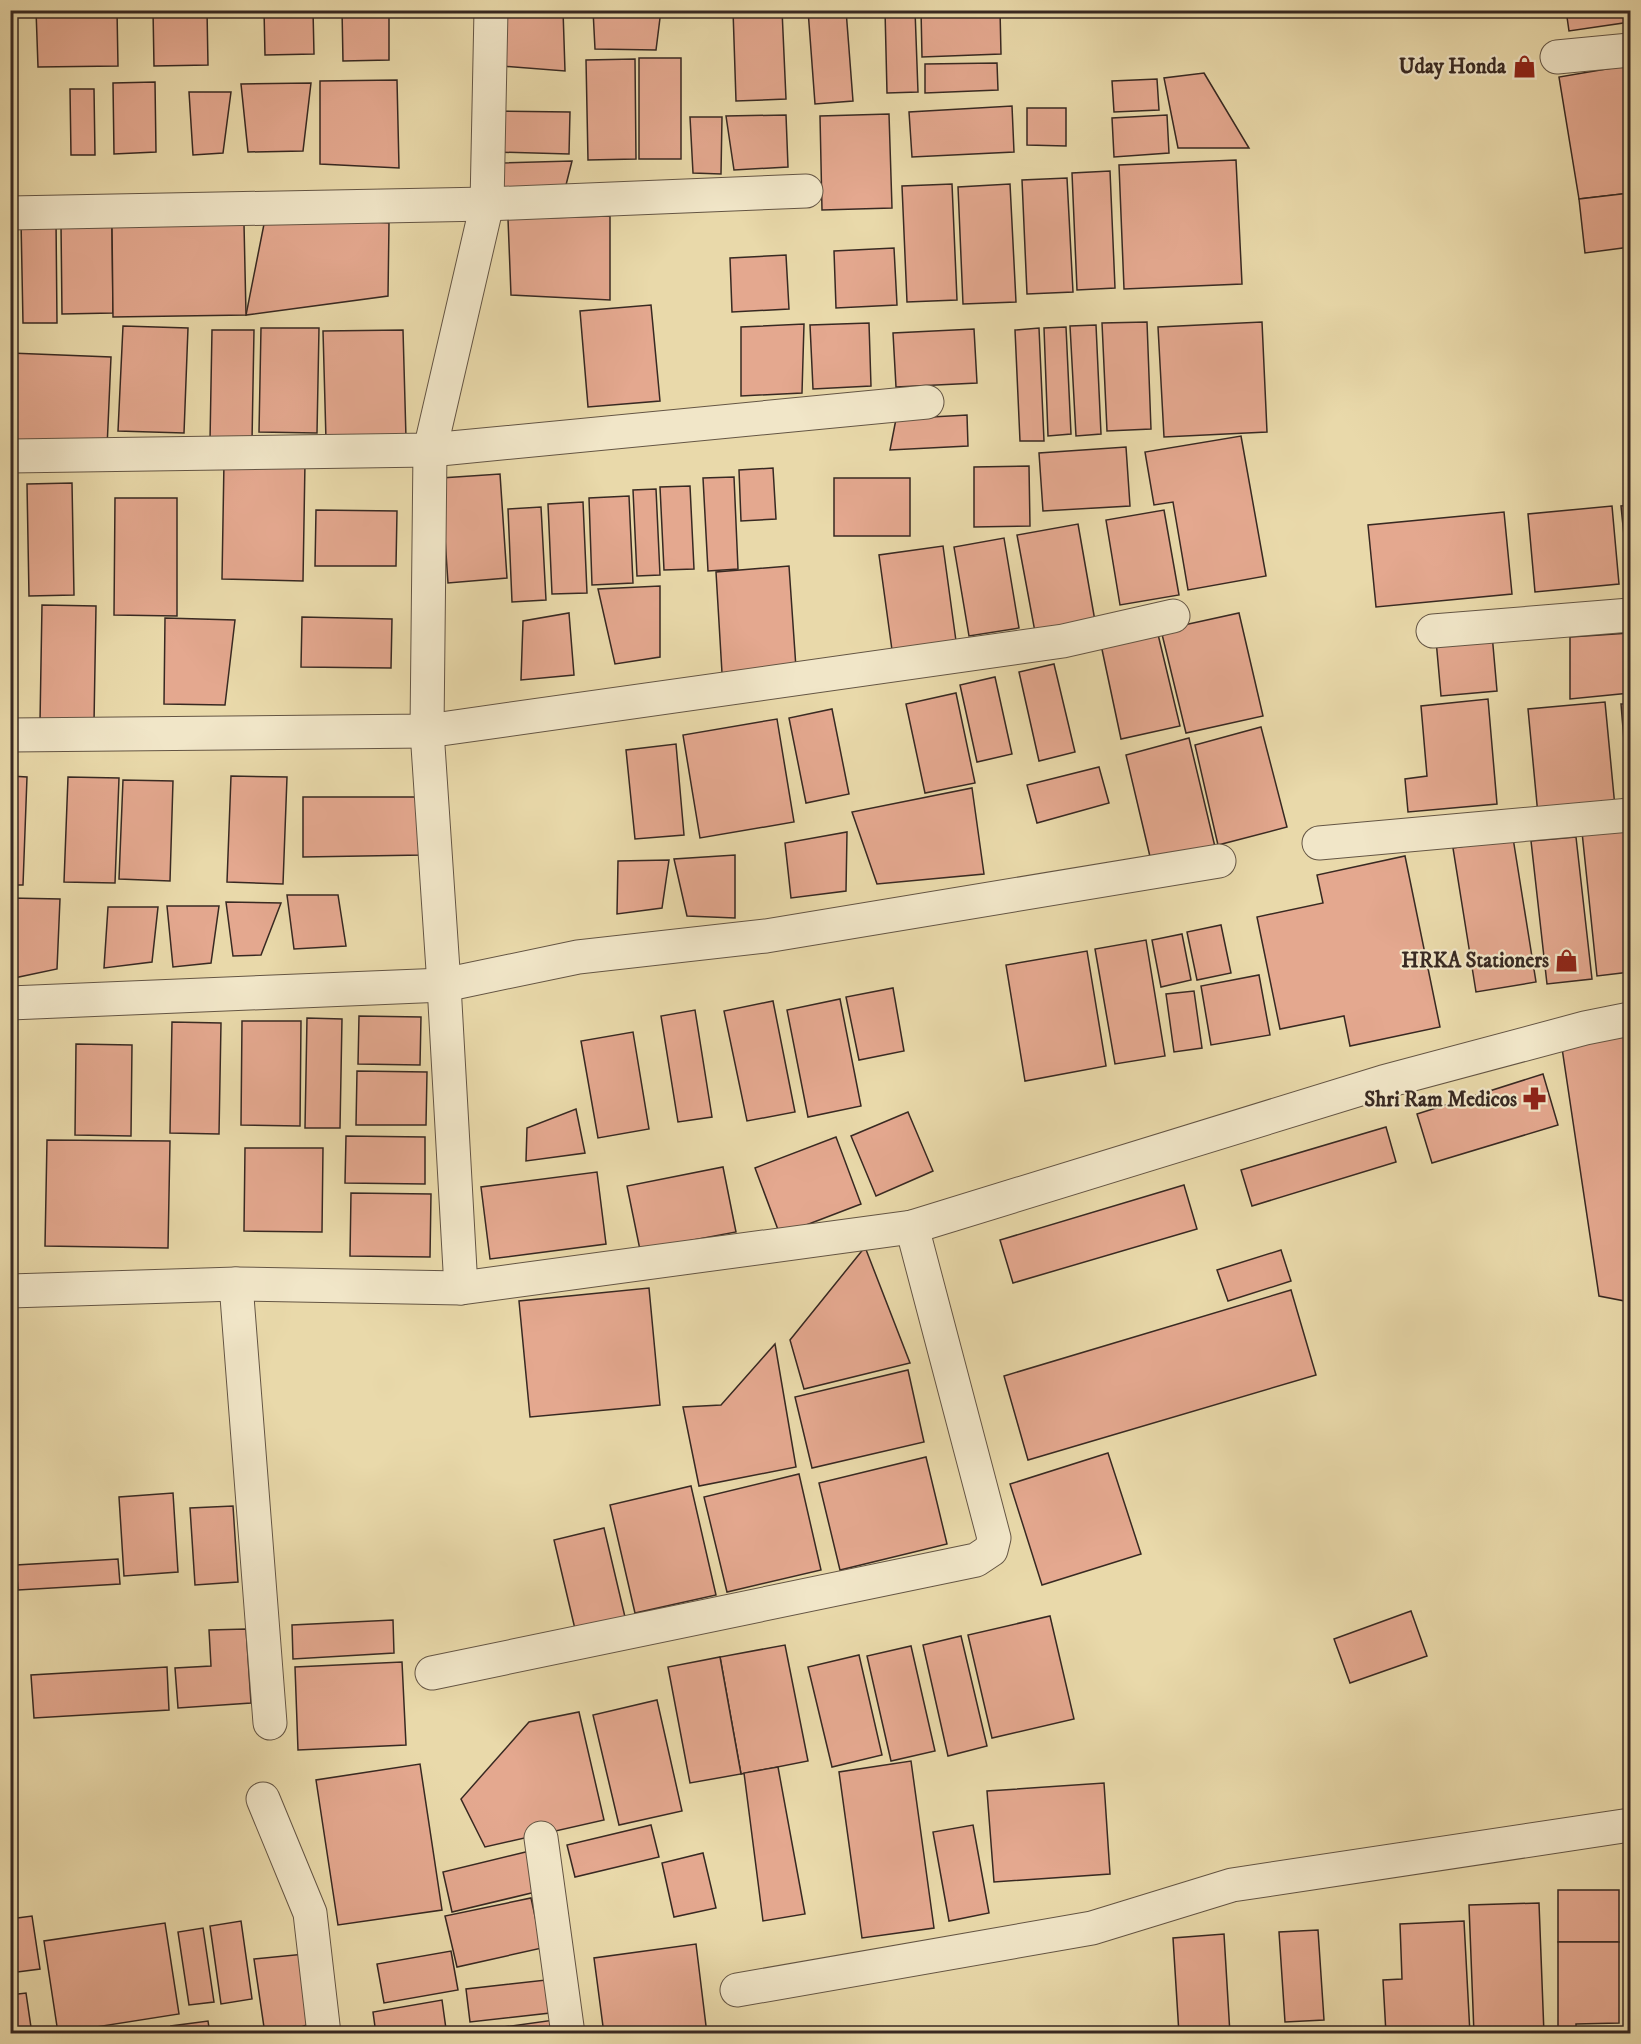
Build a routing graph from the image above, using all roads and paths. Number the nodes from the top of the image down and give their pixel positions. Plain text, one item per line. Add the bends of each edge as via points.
1 (491, 10) edge
2 (1630, 50) edge
3 (1557, 57) dead end
4 (806, 191) dead end
5 (486, 204) junction
6 (10, 213) edge
7 (927, 402) dead end
8 (430, 450) junction
9 (10, 456) edge
10 (1630, 615) edge
11 (1173, 616) dead end
12 (1432, 631) dead end
13 (427, 730) junction
14 (10, 735) edge
15 (1630, 814) edge
16 (1319, 843) dead end
17 (1219, 861) dead end
18 (444, 985) junction
19 (10, 1003) edge
20 (1630, 1019) edge
21 (912, 1227) junction
22 (236, 1284) junction
23 (461, 1288) junction
24 (10, 1290) edge
25 (432, 1673) dead end
26 (270, 1723) dead end
27 (263, 1799) dead end
28 (1630, 1825) edge
29 (541, 1838) dead end
30 (737, 1990) dead end
31 (324, 2034) edge
32 (568, 2034) edge

1 - 5 street
2 - 3 street
4 - 5 street
5 - 6 street
5 - 8 street
7 - 8 street
8 - 9 street
8 - 13 street
10 - 12 street
11 - 13 street via 1063,641
13 - 14 street
13 - 18 street
15 - 16 street
17 - 18 street via 766,936 578,957
18 - 19 street
18 - 23 street
20 - 21 street via 1383,1082
21 - 23 street
21 - 25 street via 994,1538 991,1550 976,1560
22 - 23 street
22 - 24 street
22 - 26 street
27 - 31 street via 310,1913
28 - 30 street via 1232,1885 1092,1928
29 - 32 street

